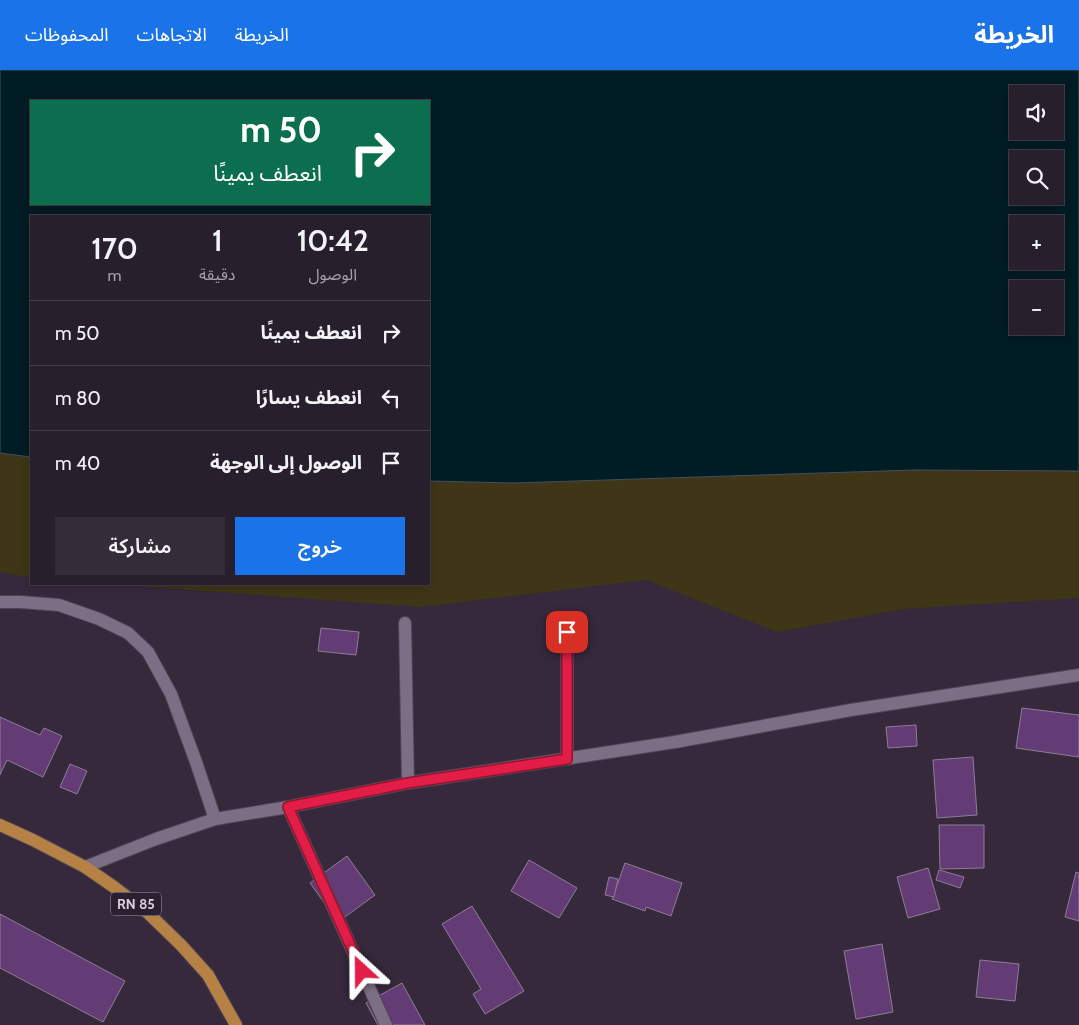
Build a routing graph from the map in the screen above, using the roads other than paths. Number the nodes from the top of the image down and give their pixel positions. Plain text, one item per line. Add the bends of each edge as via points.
1 (0, 602) edge
2 (405, 623) dead end
3 (567, 632) dead end
4 (1079, 675) edge
5 (567, 759) junction
6 (408, 783) junction
7 (288, 807) junction
8 (215, 819) junction
9 (0, 825) edge
10 (85, 867) junction
11 (236, 1025) edge
12 (386, 1025) edge

1 - 8 street via 59,605 99,619 128,634 148,652 171,694
2 - 6 street
3 - 5 street
4 - 5 street
5 - 6 street
6 - 7 street
7 - 8 street
7 - 12 street
8 - 10 street
9 - 10 main road, RN 85
10 - 11 main road, RN 85 via 148,914 181,945 208,975

